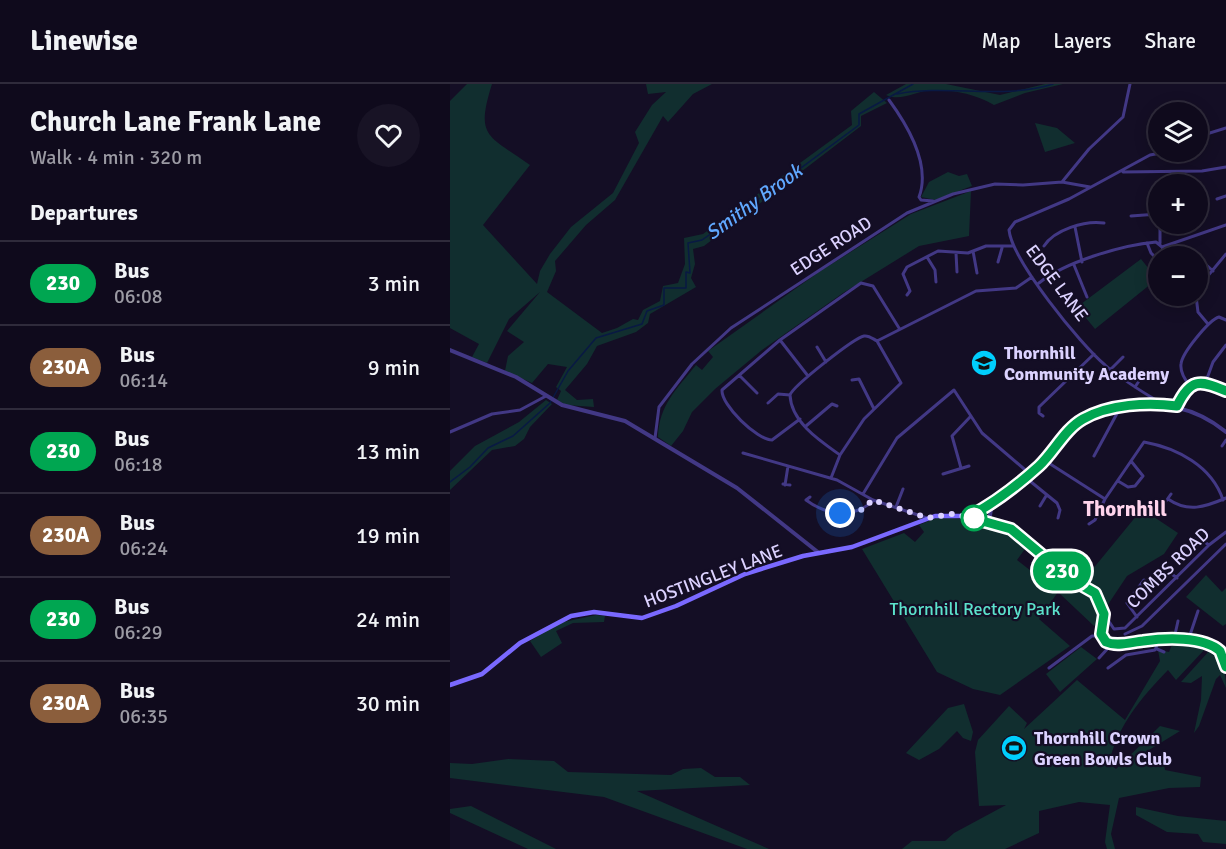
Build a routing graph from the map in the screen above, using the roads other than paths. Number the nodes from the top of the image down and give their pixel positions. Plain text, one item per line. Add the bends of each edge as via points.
1 (1130, 84) edge
2 (889, 100) dead end
3 (1226, 128) edge
4 (1208, 134) edge
5 (1148, 156) edge
6 (1226, 167) edge
7 (1118, 174) junction
8 (1062, 182) junction
9 (1090, 187) junction
10 (1226, 196) edge
11 (1217, 199) dead end
12 (935, 201) junction
13 (1148, 215) edge
14 (1131, 216) dead end
15 (1104, 223) dead end
16 (1226, 225) edge
17 (1075, 227) junction
18 (1160, 234) edge
19 (1148, 243) junction
20 (1161, 245) junction
21 (1013, 246) junction
22 (1044, 246) dead end
23 (1149, 246) edge
24 (1002, 248) junction
25 (957, 252) junction
26 (974, 252) junction
27 (1226, 254) edge
28 (927, 256) junction
29 (998, 262) dead end
30 (1082, 262) junction
31 (1074, 265) junction
32 (1208, 266) edge
33 (1213, 271) junction
34 (957, 272) dead end
35 (977, 273) dead end
36 (1032, 277) junction
37 (1208, 277) edge
38 (936, 282) dead end
39 (1038, 284) junction
40 (911, 292) dead end
41 (1087, 297) dead end
42 (1197, 306) edge
43 (1226, 320) edge
44 (1208, 324) junction
45 (899, 328) junction
46 (780, 340) junction
47 (877, 341) junction
48 (1226, 345) edge
49 (818, 347) dead end
50 (450, 351) edge
51 (1094, 354) junction
52 (1123, 357) dead end
53 (826, 362) junction
54 (1110, 370) junction
55 (740, 375) junction
56 (1143, 375) dead end
57 (808, 376) junction
58 (852, 380) dead end
59 (1205, 384) junction
60 (1190, 386) junction
61 (1135, 387) junction
62 (1226, 391) edge
63 (757, 393) dead end
64 (790, 395) junction
65 (546, 396) junction
66 (1150, 396) junction
67 (768, 403) dead end
68 (1162, 404) junction
69 (1148, 405) junction
70 (837, 406) dead end
71 (1177, 406) junction
72 (1120, 408) junction
73 (874, 409) junction
74 (971, 416) junction
75 (1043, 416) dead end
76 (800, 418) junction
77 (806, 426) junction
78 (450, 432) edge
79 (1226, 432) edge
80 (655, 440) junction
81 (1226, 440) edge
82 (1222, 446) dead end
83 (743, 453) dead end
84 (840, 455) junction
85 (1094, 456) dead end
86 (1044, 460) junction
87 (1131, 461) junction
88 (788, 465) junction
89 (969, 466) dead end
90 (961, 468) junction
91 (943, 474) dead end
92 (1028, 475) junction
93 (831, 478) junction
94 (1118, 481) junction
95 (786, 485) dead end
96 (903, 489) dead end
97 (863, 494) junction
98 (1171, 494) dead end
99 (1046, 496) junction
100 (810, 497) dead end
101 (1105, 499) junction
102 (1168, 499) junction
103 (1224, 499) edge
104 (873, 500) junction
105 (992, 503) junction
106 (1164, 504) dead end
107 (1040, 506) dead end
108 (896, 507) junction
109 (966, 516) junction
110 (928, 518) junction
111 (1058, 518) dead end
112 (988, 521) junction
113 (1089, 524) dead end
114 (1226, 532) edge
115 (1197, 537) dead end
116 (1226, 544) edge
117 (1209, 545) junction
118 (819, 553) junction
119 (1165, 569) dead end
120 (1177, 578) junction
121 (1144, 580) dead end
122 (1198, 611) dead end
123 (1104, 614) junction
124 (1137, 617) junction
125 (1178, 621) dead end
126 (1125, 634) dead end
127 (1159, 639) junction
128 (1176, 640) junction
129 (1110, 646) junction
130 (1156, 649) junction
131 (1164, 652) dead end
132 (1099, 658) dead end
133 (1226, 667) edge
134 (1108, 668) dead end
135 (1049, 669) dead end
136 (450, 685) edge

1 - 8 street via 1123,117
2 - 12 street via 914,142 925,181 919,197
3 - 4 street
5 - 7 street
6 - 7 street via 1202,171 1132,170
7 - 9 street
8 - 9 street, EDGE ROAD
8 - 12 street, EDGE ROAD via 995,184
9 - 21 street, EDGE LANE via 1010,225
10 - 11 street
12 - 80 street, EDGE ROAD via 907,213 731,328 692,364 659,407
13 - 14 street
15 - 17 street
16 - 20 street
17 - 22 street via 1059,233
17 - 30 street
18 - 20 street
19 - 20 street
19 - 23 street
19 - 30 street
21 - 24 street
21 - 36 street, EDGE LANE
24 - 26 street via 986,246
24 - 29 street
25 - 26 street
25 - 28 street via 938,251
25 - 34 street
26 - 35 street
27 - 33 street
28 - 38 street
28 - 40 street via 907,267 903,274
30 - 31 street
31 - 39 street
31 - 41 street
32 - 33 street
33 - 37 street
36 - 39 street, EDGE LANE
36 - 45 street via 1016,288 976,291
39 - 51 street, EDGE LANE
42 - 44 street
43 - 44 street via 1219,317
44 - 60 street via 1181,364
45 - 46 street via 873,286 865,282
45 - 47 street
46 - 55 street
46 - 57 street
47 - 53 street via 861,337
47 - 73 street via 901,383
48 - 59 street via 1213,362
49 - 53 street
50 - 65 street via 516,377
51 - 54 street, EDGE LANE
51 - 75 street via 1039,407
52 - 54 street
53 - 57 street
54 - 61 street, EDGE LANE
55 - 63 street
55 - 76 street via 722,390 722,397 748,427 769,441
56 - 61 street
57 - 64 street
58 - 73 street via 859,379
59 - 60 street
59 - 62 street
60 - 71 street
61 - 66 street, EDGE LANE
64 - 67 street via 778,394
64 - 76 street via 793,410
65 - 78 street via 520,410 492,414
65 - 80 street via 565,406 625,421
66 - 68 street, EDGE LANE
66 - 69 street
68 - 69 street
68 - 71 street
69 - 72 street
70 - 77 street via 831,405
71 - 79 street
72 - 85 street
72 - 86 street via 1095,412 1080,420
73 - 84 street
74 - 90 street via 952,436
74 - 92 street via 982,433
74 - 97 street via 954,390 897,438
76 - 77 street
77 - 84 street
80 - 118 street via 737,488
81 - 82 street
83 - 88 street
84 - 93 street
86 - 92 street
86 - 101 street
87 - 94 street
87 - 94 street via 1143,476 1135,486
87 - 103 street via 1144,442 1175,451 1203,469
88 - 93 street
88 - 95 street
89 - 90 street
90 - 91 street
92 - 99 street
92 - 105 street
93 - 97 street
94 - 101 street
96 - 108 street
97 - 104 street
98 - 102 street
99 - 107 street
99 - 111 street via 1057,503
100 - 104 street via 806,500 828,513 861,510
101 - 113 street
102 - 103 street via 1186,508
102 - 106 street
104 - 108 street
105 - 109 street
105 - 112 street
108 - 110 street
109 - 110 main road, HOSTINGLEY LANE
109 - 112 main road, HOSTINGLEY LANE
110 - 118 main road, HOSTINGLEY LANE via 852,547
112 - 123 main road, HOSTINGLEY LANE via 1011,529 1072,580 1095,593
114 - 117 street, COMBS ROAD
115 - 117 street
116 - 126 street via 1135,632
117 - 120 street, COMBS ROAD
118 - 136 main road, HOSTINGLEY LANE via 745,574 642,618 594,612 571,616 520,644 482,674
119 - 120 street
120 - 124 street, COMBS ROAD
121 - 124 street via 1127,601
122 - 128 street via 1189,638
123 - 124 street, COMBS ROAD via 1116,630
123 - 129 main road via 1101,634
125 - 128 street
127 - 128 main road
127 - 129 main road
127 - 130 street
128 - 133 main road via 1215,647
129 - 132 street
129 - 135 street via 1092,636
130 - 131 street
130 - 134 street via 1126,655

